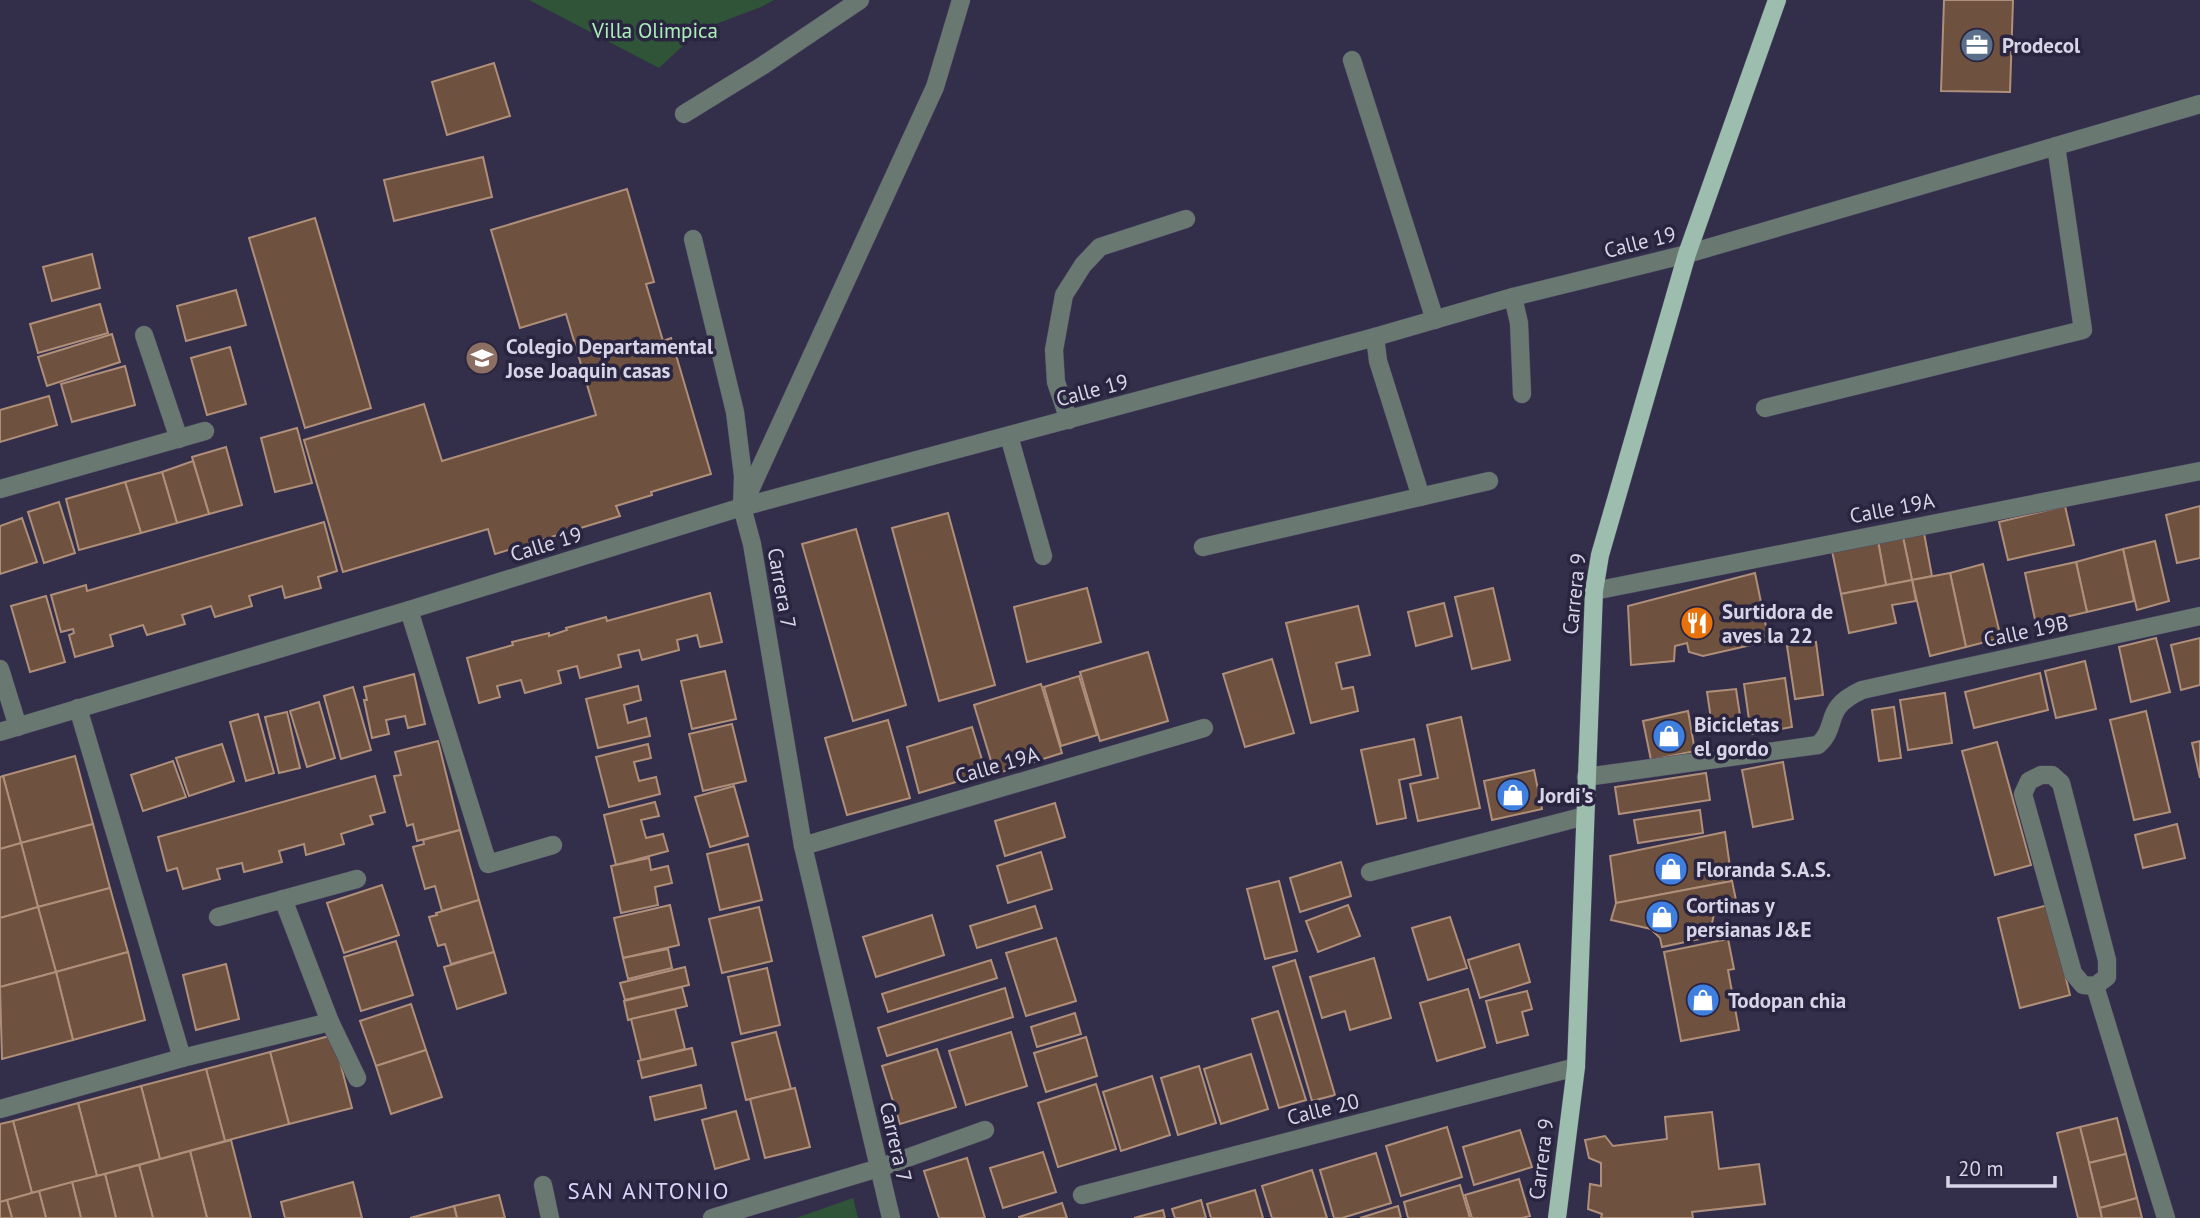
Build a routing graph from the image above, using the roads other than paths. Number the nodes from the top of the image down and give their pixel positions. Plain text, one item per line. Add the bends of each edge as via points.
1 (860, 0) edge
2 (961, 0) edge
3 (1777, 0) edge
4 (1352, 60) dead end
5 (2200, 104) edge
6 (684, 114) dead end
7 (2056, 146) junction
8 (1186, 219) dead end
9 (693, 239) dead end
10 (1686, 254) junction
11 (1513, 297) junction
12 (1435, 320) junction
13 (145, 335) dead end
14 (1375, 337) junction
15 (1522, 394) dead end
16 (1765, 408) dead end
17 (1069, 420) junction
18 (205, 431) dead end
19 (1009, 436) junction
20 (178, 439) junction
21 (2200, 471) edge
22 (1489, 481) dead end
23 (0, 489) edge
24 (1421, 497) junction
25 (742, 507) junction
26 (1203, 547) dead end
27 (1043, 556) dead end
28 (1594, 591) junction
29 (409, 610) junction
30 (2200, 616) edge
31 (0, 668) edge
32 (78, 708) junction
33 (19, 727) junction
34 (1204, 728) dead end
35 (0, 732) edge
36 (1586, 777) junction
37 (1585, 816) junction
38 (553, 845) dead end
39 (803, 846) junction
40 (1370, 872) dead end
41 (357, 879) dead end
42 (283, 899) junction
43 (218, 917) dead end
44 (2095, 986) junction
45 (330, 1021) junction
46 (182, 1058) junction
47 (1576, 1068) junction
48 (357, 1078) dead end
49 (0, 1109) edge
50 (985, 1130) dead end
51 (879, 1168) junction
52 (543, 1185) dead end
53 (1082, 1195) dead end
54 (550, 1218) edge
55 (712, 1218) edge
56 (891, 1218) edge
57 (1557, 1218) edge
58 (2166, 1218) edge

1 - 6 street
2 - 25 street via 935,87
3 - 10 main road, Carrera 9
4 - 12 street
5 - 7 street, Calle 19
7 - 10 street, Calle 19
7 - 16 street via 2083,330
8 - 17 street via 1100,247 1064,295 1054,349 1056,382
9 - 25 street, Carrera 7 via 735,412
10 - 11 street, Calle 19
10 - 28 main road, Carrera 9 via 1600,555
11 - 12 street, Calle 19
11 - 15 street via 1519,323
12 - 14 street, Calle 19
13 - 20 street
14 - 17 street, Calle 19
14 - 24 street via 1378,361
17 - 19 street, Calle 19
18 - 20 street
19 - 25 street, Calle 19
19 - 27 street
20 - 23 street
21 - 28 street, Calle 19A
22 - 24 street
24 - 26 street
25 - 29 street, Calle 19
25 - 39 street, Carrera 7
28 - 36 main road, Carrera 9
29 - 32 street, Calle 19
29 - 38 street via 488,864
30 - 36 street, Calle 19B via 1862,690 1836,707 1818,745
31 - 33 street
32 - 33 street, Calle 19
32 - 46 street
33 - 35 street, Calle 19
34 - 39 street, Calle 19A
36 - 37 main road, Carrera 9
37 - 40 street
37 - 47 main road, Carrera 9
39 - 51 street, Carrera 7
41 - 42 street
42 - 43 street
42 - 45 street
44 - 44 street via 2107,977 2107,960 2062,783 2052,775 2041,775 2029,781 2023,794 2073,973 2083,985
44 - 58 street
45 - 46 street
45 - 48 street
46 - 49 street
47 - 53 street, Calle 20
47 - 57 main road, Carrera 9
50 - 51 street
51 - 55 street
51 - 56 street, Carrera 7
52 - 54 street

